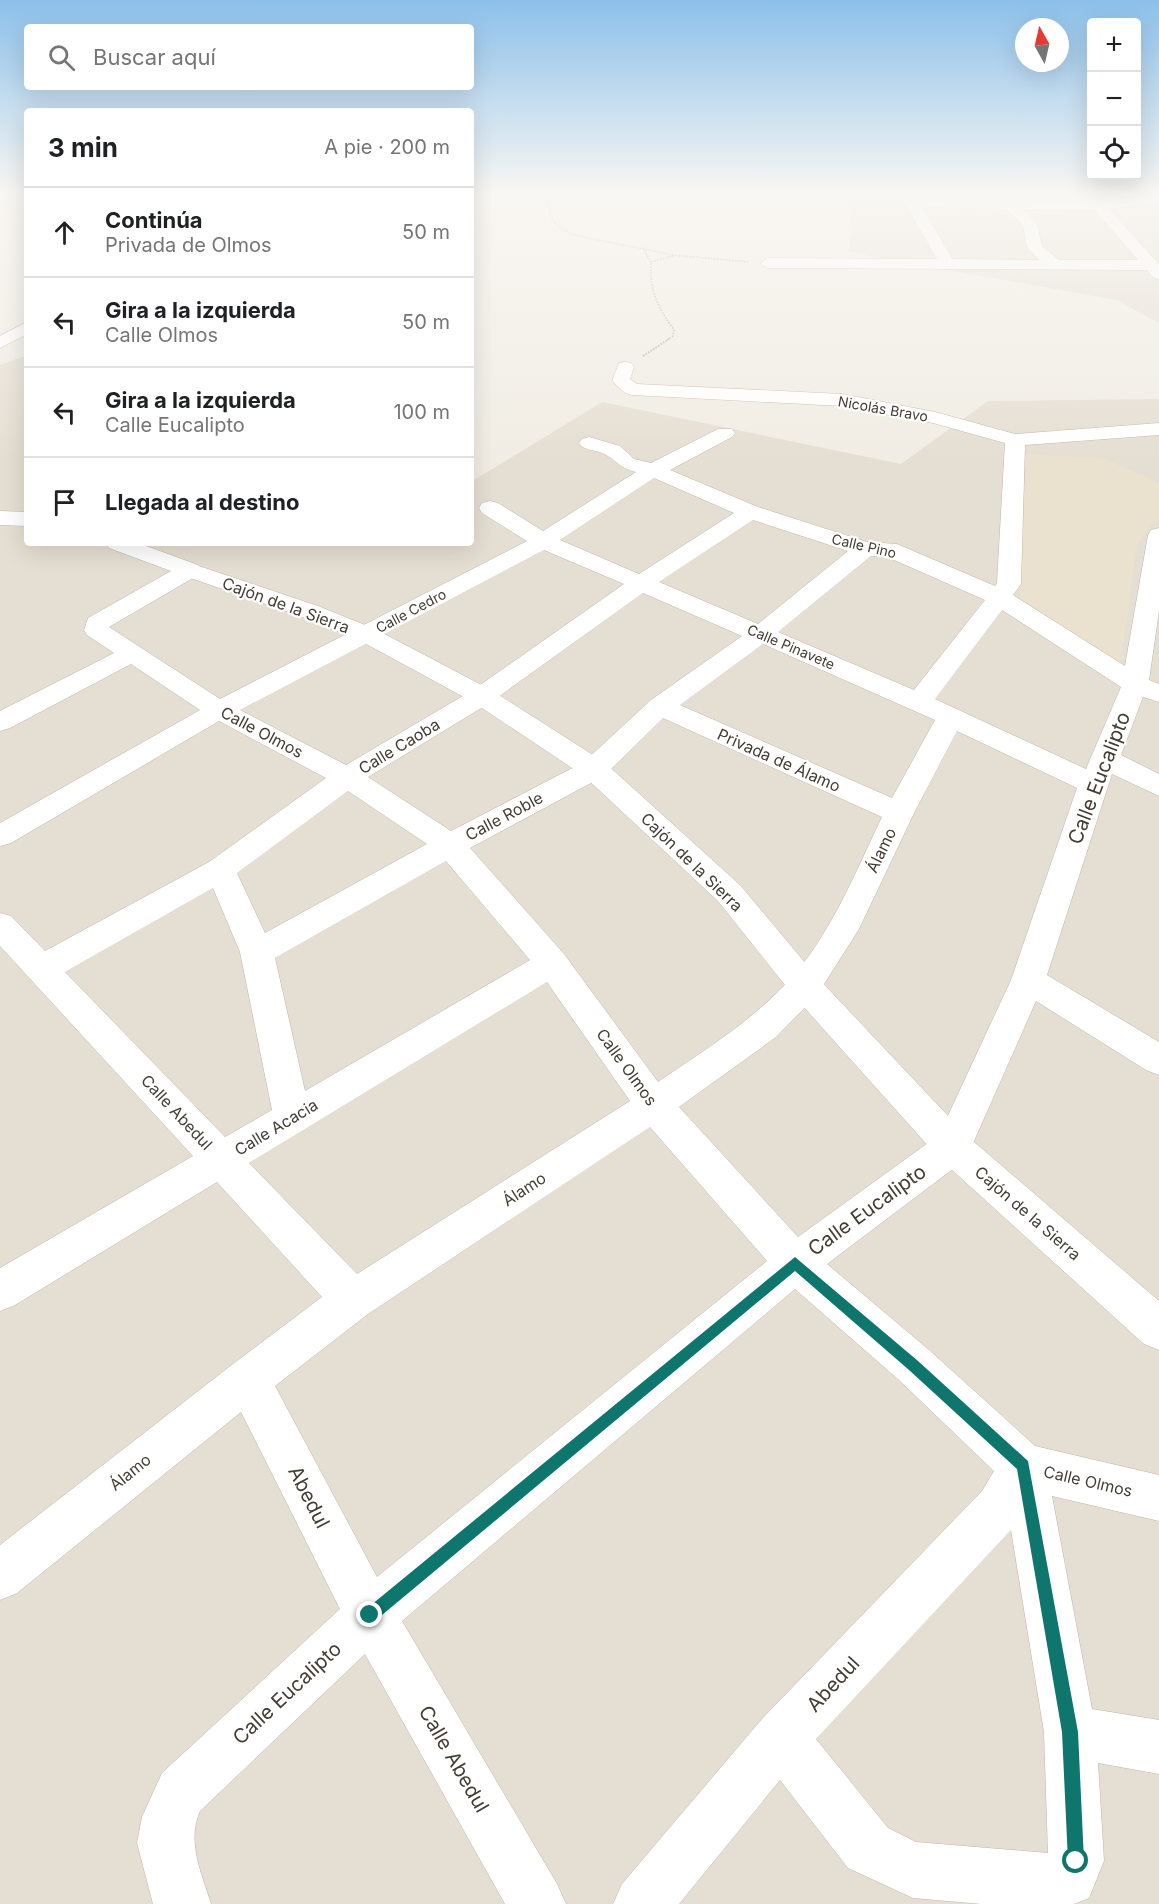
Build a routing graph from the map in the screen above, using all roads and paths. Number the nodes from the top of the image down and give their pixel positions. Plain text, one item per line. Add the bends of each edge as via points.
1 (650, 283) edge
2 (24, 329) edge
3 (0, 343) edge
4 (625, 367) joint
5 (1159, 429) edge
6 (725, 433) dead end
7 (1015, 440) junction
8 (589, 443) dead end
9 (653, 470) junction
10 (490, 508) dead end
11 (750, 512) junction
12 (0, 518) edge
13 (24, 519) edge
14 (1159, 535) edge
15 (543, 542) junction
16 (125, 546) edge
17 (865, 549) junction
18 (190, 570) junction
19 (641, 583) junction
20 (999, 597) junction
21 (366, 634) junction
22 (761, 634) junction
23 (132, 654) junction
24 (1147, 689) edge
25 (482, 696) junction
26 (919, 702) junction
27 (660, 706) junction
28 (219, 710) junction
29 (950, 718) junction
30 (0, 722) edge
31 (594, 769) junction
32 (1100, 771) junction
33 (347, 777) junction
34 (1159, 786) edge
35 (899, 813) junction
36 (0, 836) edge
37 (450, 845) junction
38 (220, 870) junction
39 (0, 925) edge
40 (257, 952) junction
41 (552, 963) junction
42 (41, 969) junction
43 (1028, 980) junction
44 (805, 986) junction
45 (1159, 1060) edge
46 (654, 1104) junction
47 (292, 1117) junction
48 (953, 1147) junction
49 (222, 1160) junction
50 (795, 1263) junction
51 (0, 1291) edge
52 (353, 1300) junction
53 (1159, 1329) edge
54 (248, 1379) junction
55 (1023, 1466) junction
56 (1159, 1498) edge
57 (0, 1576) edge
58 (370, 1615) junction
59 (1070, 1732) junction
60 (782, 1738) junction
61 (1159, 1747) edge
62 (182, 1904) edge
63 (537, 1904) edge
64 (642, 1904) edge

1 - 4 path via 653,301 674,330 673,336
2 - 3 street
4 - 7 street, Nicolás Bravo via 621,381 632,389 842,400 935,418
5 - 7 street, Nicolás Bravo
6 - 9 street, Calle Cedro
7 - 20 street via 1009,584
8 - 9 street, Calle Pino via 613,450 627,463
9 - 11 street, Calle Pino
9 - 15 street, Calle Cedro
10 - 15 street, Calle Pinavete
11 - 17 street, Calle Pino
11 - 19 street, Calle Caoba
12 - 13 street
14 - 24 street, Calle Eucalipto
15 - 19 street, Calle Pinavete
15 - 21 street, Calle Cedro
16 - 18 street, Cajón de la Sierra
17 - 20 street, Calle Pino via 889,549
17 - 22 street, Calle Roble
18 - 21 street, Cajón de la Sierra
18 - 23 street, Calle Olmos via 96,622 96,630
19 - 22 street, Calle Pinavete
19 - 25 street, Calle Caoba
20 - 24 street, Calle Pino
20 - 26 street
21 - 25 street, Cajón de la Sierra
21 - 28 street, Calle Cedro
22 - 26 street, Calle Pinavete
22 - 27 street, Calle Roble
23 - 28 street, Calle Olmos
23 - 30 street
24 - 32 street, Calle Eucalipto
25 - 31 street, Cajón de la Sierra
25 - 33 street, Calle Caoba
26 - 29 street, Calle Pinavete
27 - 31 street, Calle Roble
27 - 35 street, Privada de Álamo
28 - 33 street, Calle Olmos
28 - 36 street, Calle Cedro
29 - 32 street, Calle Pinavete
29 - 35 street, Álamo
31 - 37 street, Calle Roble
31 - 44 street, Cajón de la Sierra via 729,893
32 - 34 street, Calle Pinavete
32 - 43 street, Calle Eucalipto
33 - 37 street, Calle Olmos
33 - 38 street, Calle Caoba
35 - 44 street, Álamo via 843,929
37 - 40 street, Calle Roble
37 - 41 street, Calle Olmos
38 - 40 street
38 - 42 street, Calle Caoba
39 - 42 street, Calle Abedul
40 - 47 street
41 - 46 street, Calle Olmos
41 - 47 street, Calle Acacia
42 - 49 street, Calle Abedul
43 - 45 street
43 - 48 street, Calle Eucalipto
44 - 46 street, Álamo via 764,1027
44 - 48 street, Cajón de la Sierra
46 - 50 street, Calle Olmos
46 - 52 street, Álamo
47 - 49 street, Calle Acacia
48 - 50 street, Calle Eucalipto
48 - 53 street, Cajón de la Sierra
49 - 51 street, Calle Acacia
49 - 52 street, Calle Abedul
50 - 55 street, Calle Olmos
50 - 58 street, Calle Eucalipto
52 - 54 street, Álamo
54 - 57 street, Álamo
54 - 58 street, Abedul
55 - 56 street, Calle Olmos
55 - 59 street
55 - 60 street, Abedul via 999,1508
58 - 62 street, Calle Eucalipto via 181,1792 169,1818 165,1843
58 - 63 street, Calle Abedul
59 - 60 street via 1076,1861 1069,1878 1056,1882 913,1870 868,1848
59 - 61 street
60 - 64 street, Abedul

